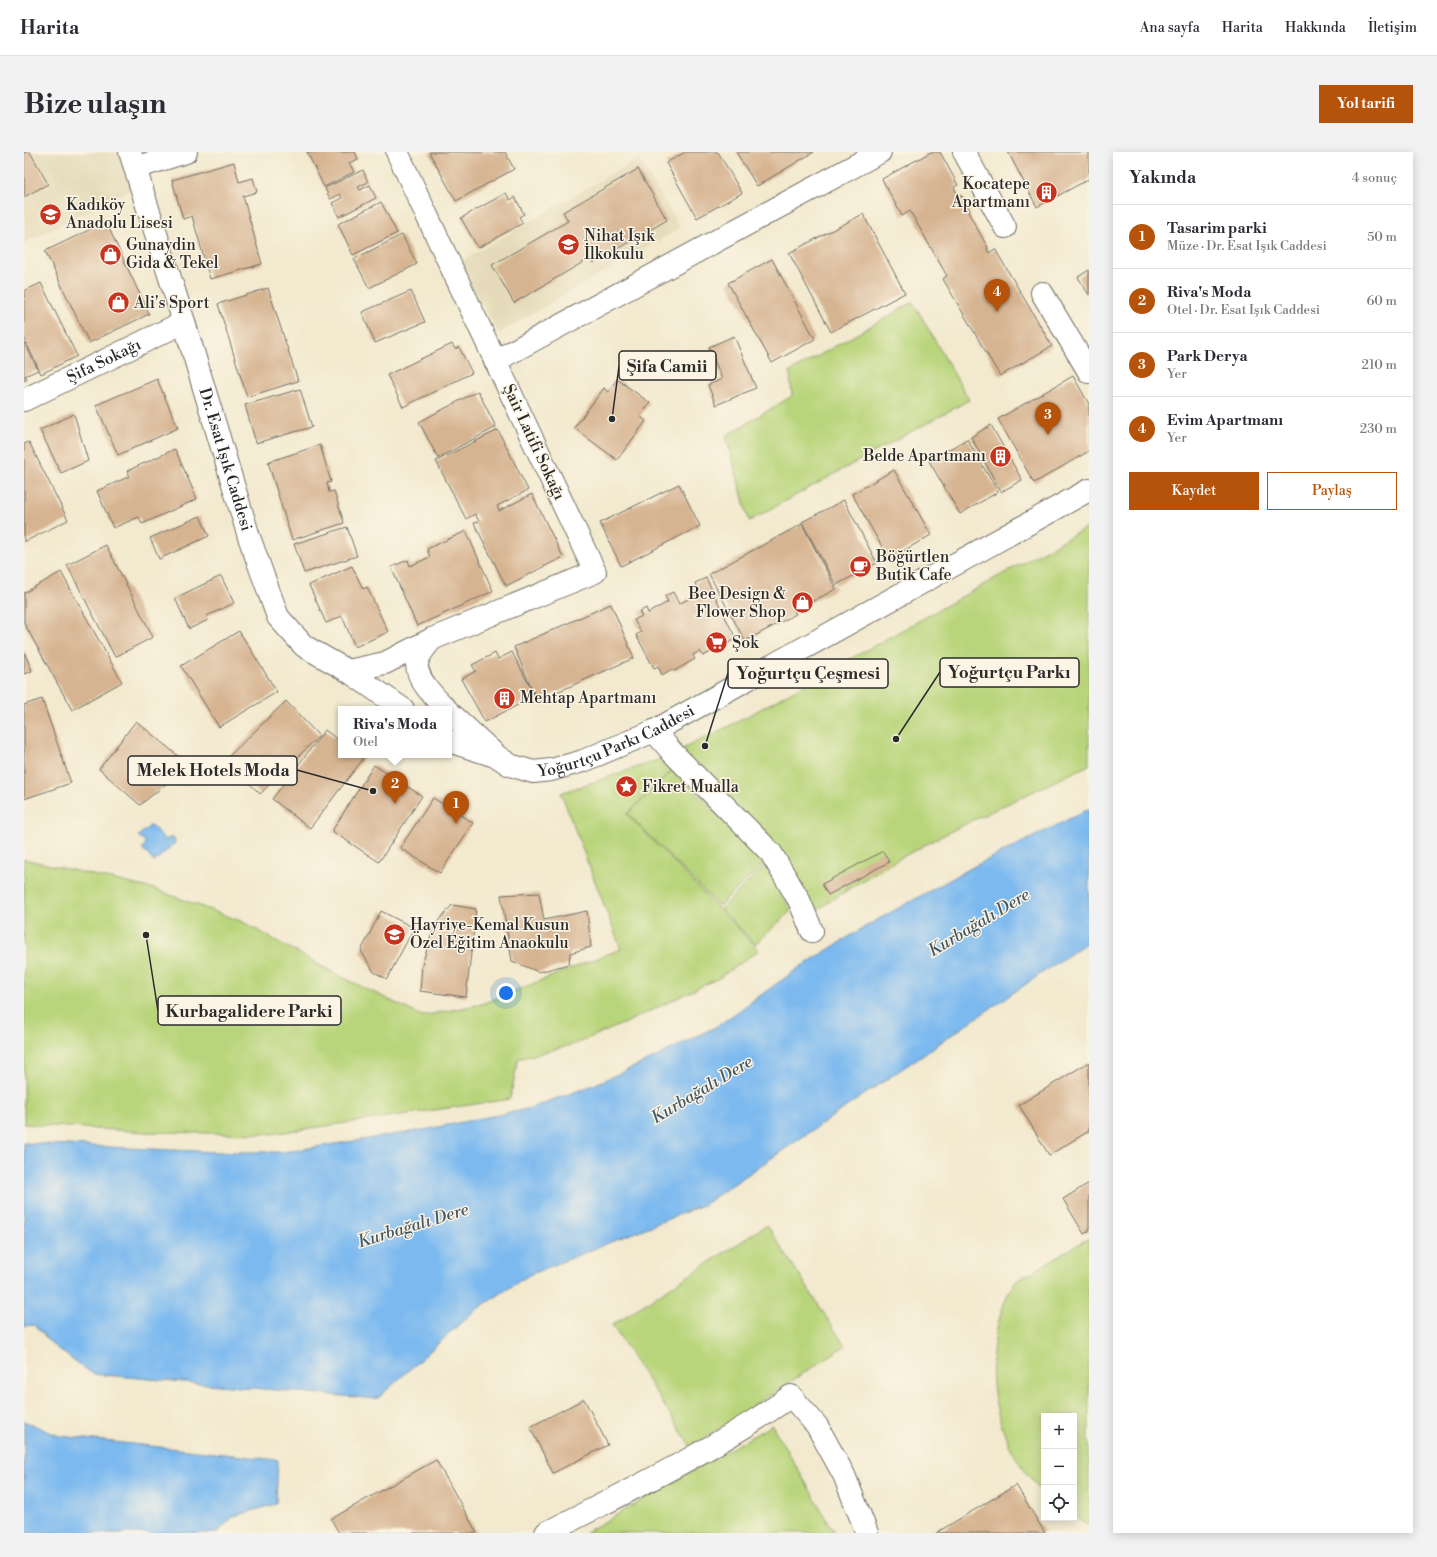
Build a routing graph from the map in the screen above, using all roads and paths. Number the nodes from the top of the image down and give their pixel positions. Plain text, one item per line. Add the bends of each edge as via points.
1 (186, 152) edge
2 (397, 152) edge
3 (880, 152) edge
4 (964, 152) edge
5 (132, 160) edge
6 (1005, 227) dead end
7 (1042, 293) dead end
8 (184, 322) junction
9 (495, 361) junction
10 (1089, 372) edge
11 (24, 400) edge
12 (1089, 490) edge
13 (432, 639) junction
14 (348, 671) junction
15 (399, 706) edge
16 (443, 706) edge
17 (452, 715) edge
18 (654, 731) junction
19 (452, 742) edge
20 (498, 757) junction
21 (812, 931) dead end
22 (546, 1533) edge
23 (867, 1533) edge

1 - 5 street
2 - 9 street, Şair Latifi Sokağı
3 - 9 street
4 - 6 street
5 - 8 street, Dr. Esat Işık Caddesi
7 - 10 street
8 - 11 street, Şifa Sokağı
8 - 14 street, Dr. Esat Işık Caddesi via 249,537 278,617 304,646
9 - 13 street, Şair Latifi Sokağı via 595,572
12 - 18 street, Yoğurtçu Parkı Caddesi
13 - 14 street, Şair Latifi Sokağı via 385,662
13 - 16 street via 417,660 417,669 429,691
14 - 15 street, Dr. Esat Işık Caddesi
17 - 20 street
18 - 20 street, Yoğurtçu Parkı Caddesi via 584,761 551,770 532,772 510,765
18 - 21 street via 771,853 799,900
19 - 20 street
22 - 23 street via 684,1463 791,1396 817,1426 844,1475

